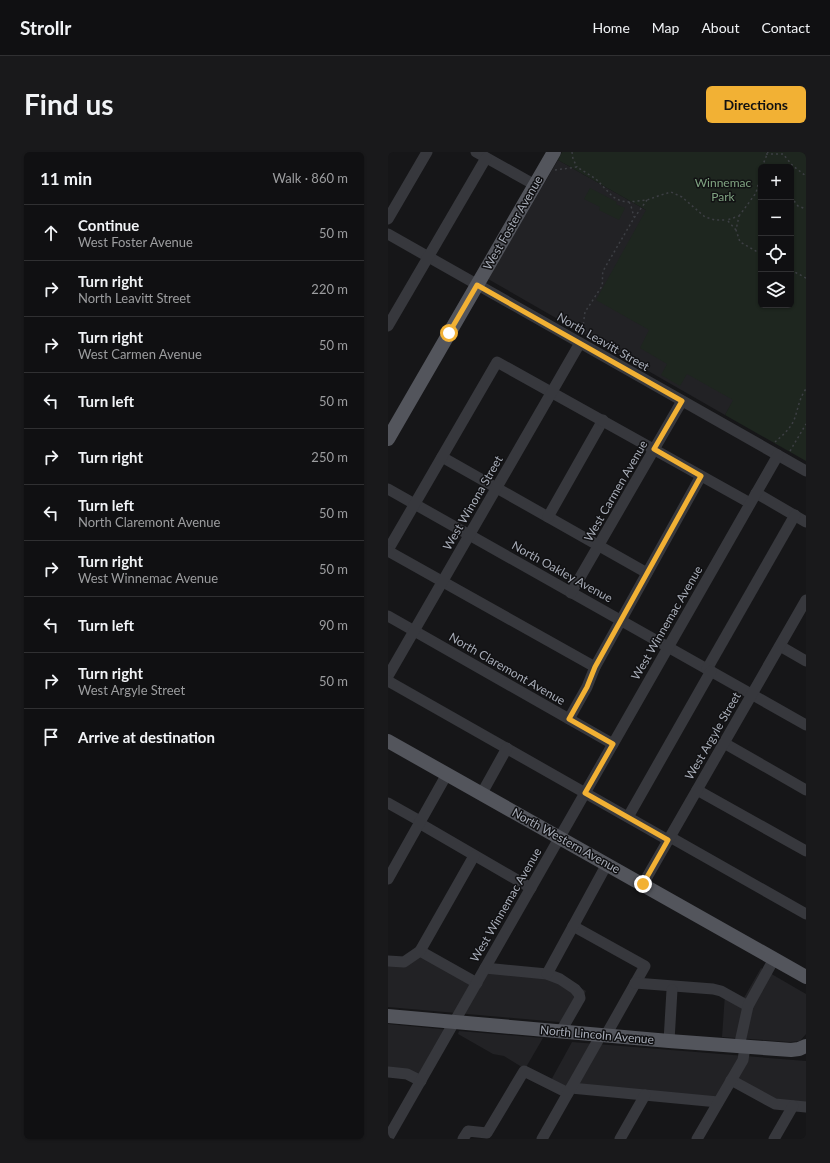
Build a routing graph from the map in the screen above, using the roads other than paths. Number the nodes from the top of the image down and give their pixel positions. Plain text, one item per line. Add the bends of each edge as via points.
1 (427, 152) edge
2 (476, 152) edge
3 (554, 152) edge
4 (486, 158) junction
5 (535, 185) junction
6 (388, 219) edge
7 (388, 234) edge
8 (428, 257) junction
9 (477, 285) junction
10 (388, 326) edge
11 (581, 339) junction
12 (552, 392) junction
13 (682, 401) junction
14 (603, 420) junction
15 (388, 439) edge
16 (654, 449) junction
17 (778, 455) junction
18 (442, 457) junction
19 (806, 471) edge
20 (701, 476) junction
21 (497, 488) junction
22 (388, 489) edge
23 (756, 493) junction
24 (750, 503) junction
25 (414, 504) junction
26 (795, 515) junction
27 (548, 517) junction
28 (806, 522) edge
29 (470, 535) junction
30 (599, 546) junction
31 (388, 550) edge
32 (647, 573) junction
33 (443, 582) junction
34 (572, 593) junction
35 (806, 600) edge
36 (388, 616) edge
37 (621, 620) junction
38 (414, 631) junction
39 (780, 646) junction
40 (668, 647) junction
41 (806, 661) edge
42 (595, 667) junction
43 (709, 670) junction
44 (388, 676) edge
45 (388, 681) edge
46 (752, 695) junction
47 (569, 719) junction
48 (806, 725) edge
49 (388, 741) edge
50 (724, 743) junction
51 (613, 744) junction
52 (507, 748) junction
53 (447, 774) junction
54 (697, 790) junction
55 (806, 790) edge
56 (482, 793) junction
57 (585, 793) junction
58 (388, 803) edge
59 (628, 817) junction
60 (420, 822) junction
61 (560, 837) junction
62 (669, 839) junction
63 (806, 851) edge
64 (474, 856) junction
65 (608, 864) junction
66 (388, 879) edge
67 (643, 884) junction
68 (531, 888) junction
69 (806, 914) edge
70 (573, 926) junction
71 (420, 951) junction
72 (774, 959) junction
73 (388, 962) edge
74 (485, 968) junction
75 (547, 974) junction
76 (806, 977) edge
77 (477, 982) junction
78 (635, 983) junction
79 (672, 990) dead end
80 (748, 1006) junction
81 (388, 1016) edge
82 (455, 1022) junction
83 (562, 1031) junction
84 (603, 1035) junction
85 (669, 1041) junction
86 (806, 1046) edge
87 (742, 1047) junction
88 (388, 1072) edge
89 (731, 1080) junction
90 (421, 1081) junction
91 (570, 1091) junction
92 (645, 1095) junction
93 (718, 1102) junction
94 (793, 1106) junction
95 (806, 1107) edge
96 (388, 1138) edge
97 (463, 1139) edge
98 (542, 1139) edge
99 (620, 1139) edge
100 (697, 1139) edge
101 (774, 1139) edge

1 - 6 street
2 - 4 street
3 - 5 main road, West Foster Avenue
4 - 5 street
4 - 8 street
5 - 9 main road, West Foster Avenue
7 - 8 street, North Leavitt Street
8 - 9 street, North Leavitt Street
8 - 10 street
9 - 11 street, North Leavitt Street
9 - 15 main road, West Foster Avenue
11 - 12 street, West Winona Street
11 - 13 street, North Leavitt Street
12 - 14 street
12 - 18 street via 497,362
12 - 21 street, West Winona Street
13 - 16 street, West Carmen Avenue
13 - 17 street, North Leavitt Street
14 - 16 street
14 - 27 street
16 - 20 street
16 - 30 street, West Carmen Avenue
17 - 19 street, North Leavitt Street
17 - 23 street, West Winnemac Avenue
18 - 21 street
18 - 25 street
20 - 24 street
20 - 32 street
21 - 27 street
21 - 29 street, West Winona Street
22 - 25 street, North Oakley Avenue
23 - 24 street, West Winnemac Avenue
23 - 26 street
24 - 40 street, West Winnemac Avenue
25 - 29 street, North Oakley Avenue
25 - 31 street
26 - 28 street
26 - 43 street
27 - 30 street
29 - 33 street, West Winona Street
29 - 34 street, North Oakley Avenue
30 - 32 street
30 - 34 street, West Carmen Avenue
31 - 33 street
32 - 37 street
33 - 38 street, West Winona Street
33 - 42 street
34 - 37 street, North Oakley Avenue
35 - 39 street, West Argyle Street
36 - 38 street, North Claremont Avenue
37 - 40 street, North Oakley Avenue
37 - 42 street
38 - 44 street, West Winona Street
38 - 47 street, North Claremont Avenue
39 - 41 street
39 - 46 street, West Argyle Street
40 - 43 street, North Oakley Avenue
40 - 51 street, West Winnemac Avenue
42 - 47 street
43 - 46 street, North Oakley Avenue
43 - 59 street
45 - 52 street
46 - 48 street, North Oakley Avenue
46 - 50 street, West Argyle Street
47 - 51 street, North Claremont Avenue
49 - 53 main road, North Western Avenue
50 - 54 street, West Argyle Street
50 - 55 street
51 - 57 street, West Winnemac Avenue
52 - 56 street
52 - 57 street
53 - 56 main road, North Western Avenue
53 - 60 street
54 - 62 street, West Argyle Street
54 - 63 street
56 - 61 main road, North Western Avenue
57 - 59 street
57 - 61 street, West Winnemac Avenue
58 - 60 street
59 - 62 street
60 - 64 street
60 - 66 street
61 - 65 main road, North Western Avenue
61 - 68 street, West Winnemac Avenue
62 - 67 street, West Argyle Street
62 - 69 street
64 - 68 street
64 - 71 street
65 - 67 main road, North Western Avenue
65 - 70 street
67 - 72 main road, North Western Avenue
68 - 74 street, West Winnemac Avenue
70 - 75 street
70 - 78 street via 645,966
71 - 73 street via 404,962
71 - 77 street
72 - 76 main road, North Western Avenue
72 - 80 street
74 - 75 street
74 - 77 street, West Winnemac Avenue
75 - 83 street via 560,979 579,994 580,998
77 - 82 street, West Winnemac Avenue
78 - 80 street via 713,989
78 - 84 street
79 - 85 street
80 - 87 street
81 - 82 main road, North Lincoln Avenue
82 - 83 main road, North Lincoln Avenue
82 - 90 street, West Winnemac Avenue
83 - 84 main road, North Lincoln Avenue
84 - 85 main road, North Lincoln Avenue
84 - 91 street
85 - 87 main road, North Lincoln Avenue
86 - 87 main road, North Lincoln Avenue via 791,1050
87 - 89 street via 743,1060
88 - 90 street via 407,1074
89 - 93 street
89 - 94 street via 775,1104
90 - 96 street, West Winnemac Avenue
91 - 92 street
91 - 97 street via 524,1071 487,1133 468,1131
91 - 98 street
92 - 93 street
92 - 99 street
93 - 100 street
94 - 95 street
94 - 101 street

